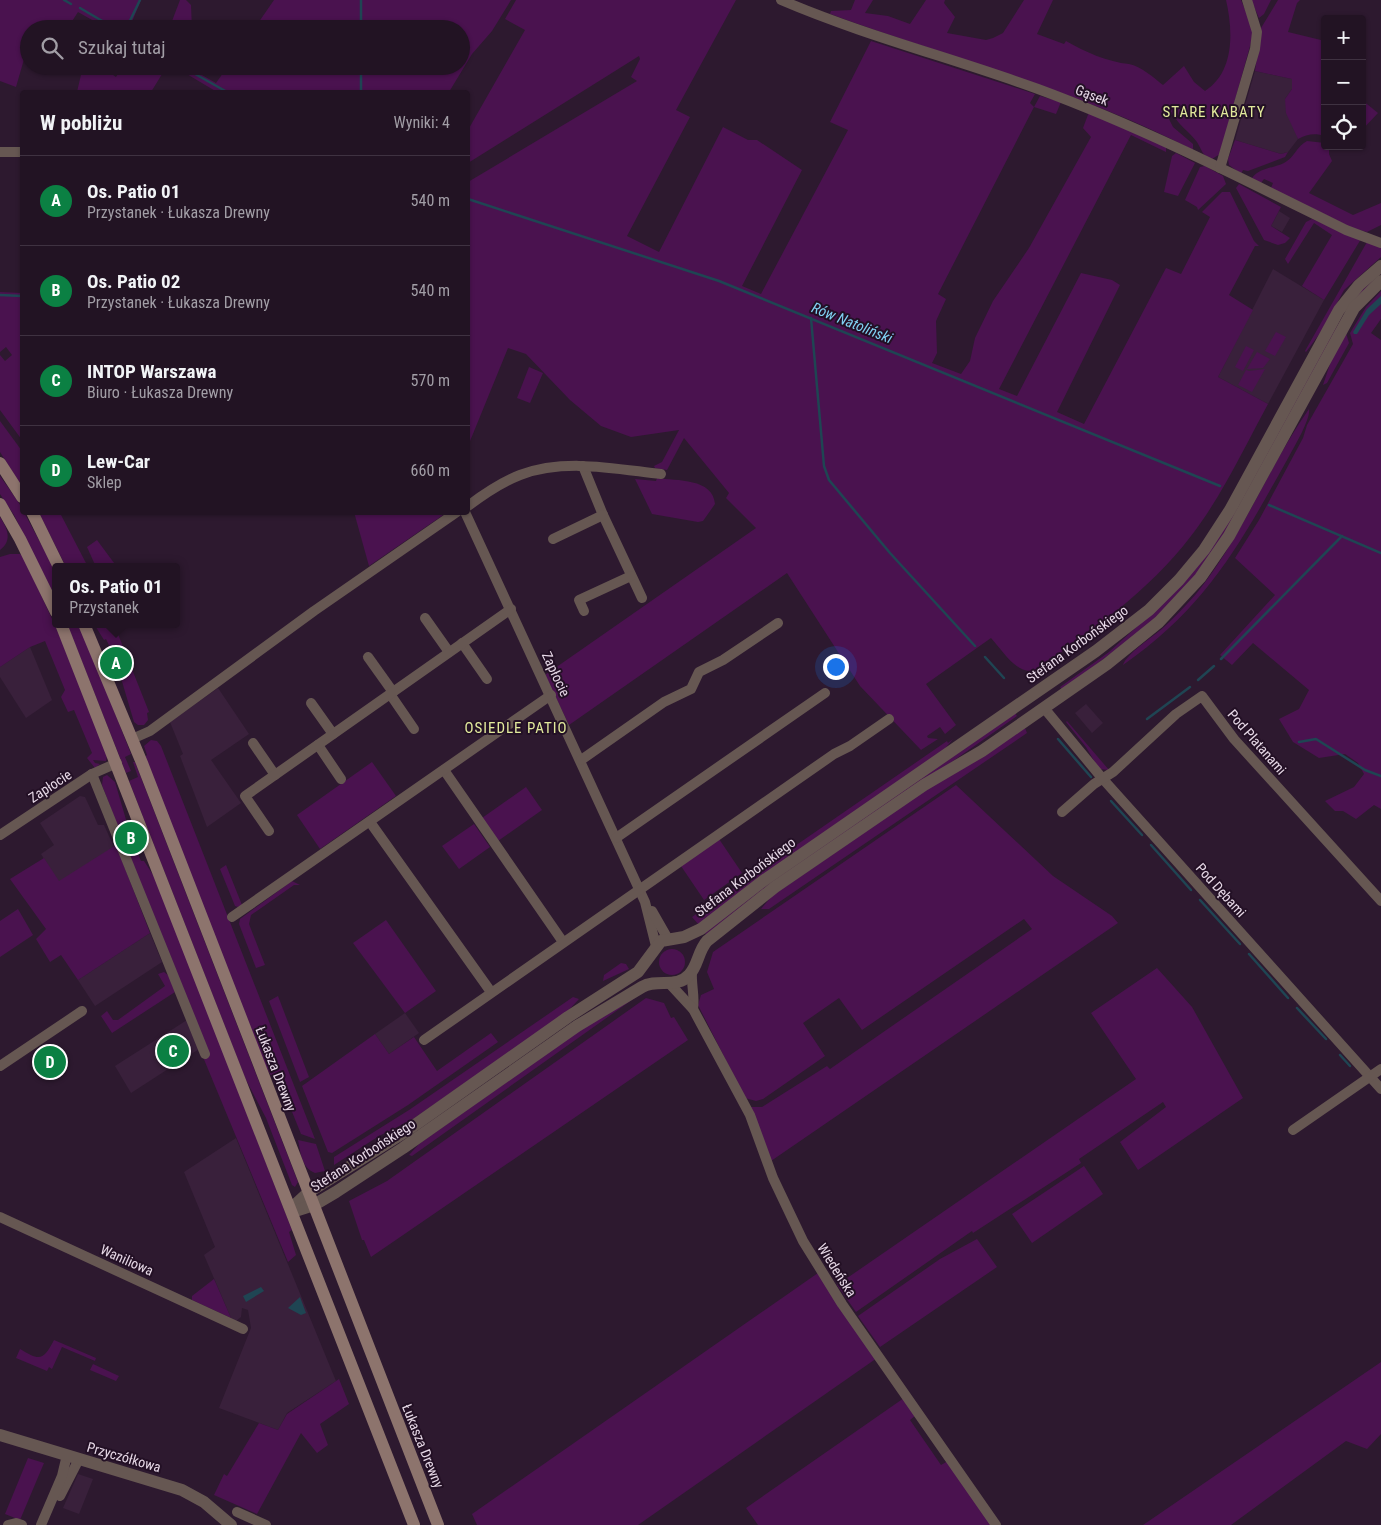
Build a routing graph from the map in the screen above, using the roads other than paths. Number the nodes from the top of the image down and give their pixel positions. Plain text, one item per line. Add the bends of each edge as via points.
1 (781, 0) edge
2 (1247, 0) edge
3 (0, 152) edge
4 (20, 152) edge
5 (1220, 168) junction
6 (1381, 243) edge
7 (1381, 266) edge
8 (1381, 281) edge
9 (1319, 359) junction
10 (0, 463) edge
11 (583, 466) junction
12 (661, 474) dead end
13 (20, 494) edge
14 (0, 504) edge
15 (470, 505) edge
16 (33, 515) edge
17 (453, 515) edge
18 (466, 515) edge
19 (603, 515) junction
20 (552, 539) dead end
21 (57, 563) edge
22 (631, 576) junction
23 (642, 598) dead end
24 (52, 604) edge
25 (511, 609) junction
26 (584, 611) dead end
27 (425, 618) dead end
28 (778, 623) dead end
29 (63, 628) edge
30 (86, 628) edge
31 (462, 643) junction
32 (449, 652) junction
33 (368, 657) dead end
34 (487, 679) dead end
35 (391, 693) junction
36 (825, 693) dead end
37 (1032, 695) junction
38 (551, 696) junction
39 (311, 703) dead end
40 (1044, 708) junction
41 (889, 719) dead end
42 (414, 729) dead end
43 (333, 734) junction
44 (132, 739) junction
45 (253, 743) dead end
46 (318, 745) junction
47 (581, 760) junction
48 (116, 763) junction
49 (444, 770) junction
50 (92, 774) junction
51 (275, 775) junction
52 (1102, 778) junction
53 (341, 779) dead end
54 (1062, 812) dead end
55 (370, 822) junction
56 (269, 831) dead end
57 (0, 835) edge
58 (616, 838) junction
59 (640, 888) junction
60 (1381, 901) edge
61 (646, 902) junction
62 (232, 918) dead end
63 (672, 938) junction
64 (563, 942) junction
65 (653, 951) junction
66 (693, 969) junction
67 (669, 983) junction
68 (491, 992) junction
69 (693, 1009) junction
70 (82, 1011) dead end
71 (424, 1040) dead end
72 (205, 1054) dead end
73 (0, 1066) edge
74 (1381, 1070) edge
75 (1370, 1077) junction
76 (1381, 1089) edge
77 (1293, 1130) dead end
78 (308, 1192) junction
79 (314, 1205) junction
80 (292, 1212) junction
81 (0, 1217) edge
82 (243, 1329) dead end
83 (0, 1436) edge
84 (73, 1457) junction
85 (237, 1512) dead end
86 (8, 1525) edge
87 (22, 1525) edge
88 (41, 1525) edge
89 (48, 1525) edge
90 (231, 1525) edge
91 (266, 1525) edge
92 (414, 1525) edge
93 (438, 1525) edge
94 (996, 1525) edge

1 - 5 street, Gąsek via 836,23 1037,88 1127,124
2 - 5 street via 1257,32 1255,49
3 - 4 street
5 - 6 street, Gąsek via 1346,230
7 - 9 street, Stefana Korbońskiego via 1346,300
8 - 9 street, Stefana Korbońskiego via 1354,308
9 - 37 street, Stefana Korbońskiego via 1230,510 1185,573 1133,623
9 - 40 street, Stefana Korbońskiego via 1242,514 1200,578 1144,636
10 - 13 main road
11 - 12 street
11 - 15 street via 550,468 521,475
11 - 19 street
14 - 24 main road
16 - 21 main road
17 - 44 street via 150,731
18 - 25 street, Zapłocie
19 - 20 street
19 - 22 street
22 - 23 street
22 - 26 street via 579,600
25 - 31 street
25 - 38 street, Zapłocie
27 - 32 street
28 - 47 street via 699,672 690,688 664,702
29 - 48 main road
30 - 44 main road, Łukasza Drewny
31 - 32 street
31 - 34 street
32 - 35 street
33 - 35 street
35 - 42 street
35 - 43 street
36 - 58 street
37 - 40 street
37 - 63 street, Stefana Korbońskiego via 763,881 701,929
38 - 47 street, Zapłocie
38 - 49 street
39 - 43 street
40 - 52 street, Pod Dębami
40 - 66 street, Stefana Korbońskiego via 775,887 707,941
41 - 59 street via 825,759
43 - 46 street
44 - 78 main road, Łukasza Drewny
45 - 51 street
46 - 51 street
46 - 53 street
47 - 58 street, Zapłocie
48 - 50 street, Zapłocie
48 - 80 main road
49 - 55 street
49 - 64 street
50 - 57 street, Zapłocie
50 - 72 street
51 - 56 street via 245,796
52 - 54 street
52 - 60 street, Pod Platanami via 1113,772 1176,714 1202,696 1234,739
52 - 75 street, Pod Dębami
55 - 62 street
55 - 68 street
58 - 59 street, Zapłocie
59 - 61 street, Zapłocie
59 - 64 street
61 - 63 street, Zapłocie
61 - 65 street, Zapłocie
63 - 65 street, Stefana Korbońskiego
63 - 66 street via 689,946 693,952
64 - 68 street
65 - 67 street via 654,973
65 - 78 street, Stefana Korbońskiego via 638,972 568,1017 405,1132
66 - 67 street, Stefana Korbońskiego via 684,980
66 - 69 street, Wiedeńska
67 - 69 street, Wiedeńska
67 - 79 street, Stefana Korbońskiego via 646,984 576,1026 403,1148
68 - 71 street
69 - 94 street, Wiedeńska via 750,1115 773,1178 803,1241 842,1304
70 - 73 street
74 - 75 street
75 - 76 street, Pod Dębami
75 - 77 street
78 - 79 main road, Łukasza Drewny
78 - 80 street, Stefana Korbońskiego
79 - 80 street, Stefana Korbońskiego
79 - 93 main road, Łukasza Drewny
80 - 92 main road
81 - 82 street, Waniliowa
83 - 84 street, Przyczółkowa
84 - 88 street
84 - 89 street
84 - 90 street, Przyczółkowa via 196,1496
85 - 91 street
86 - 87 street

